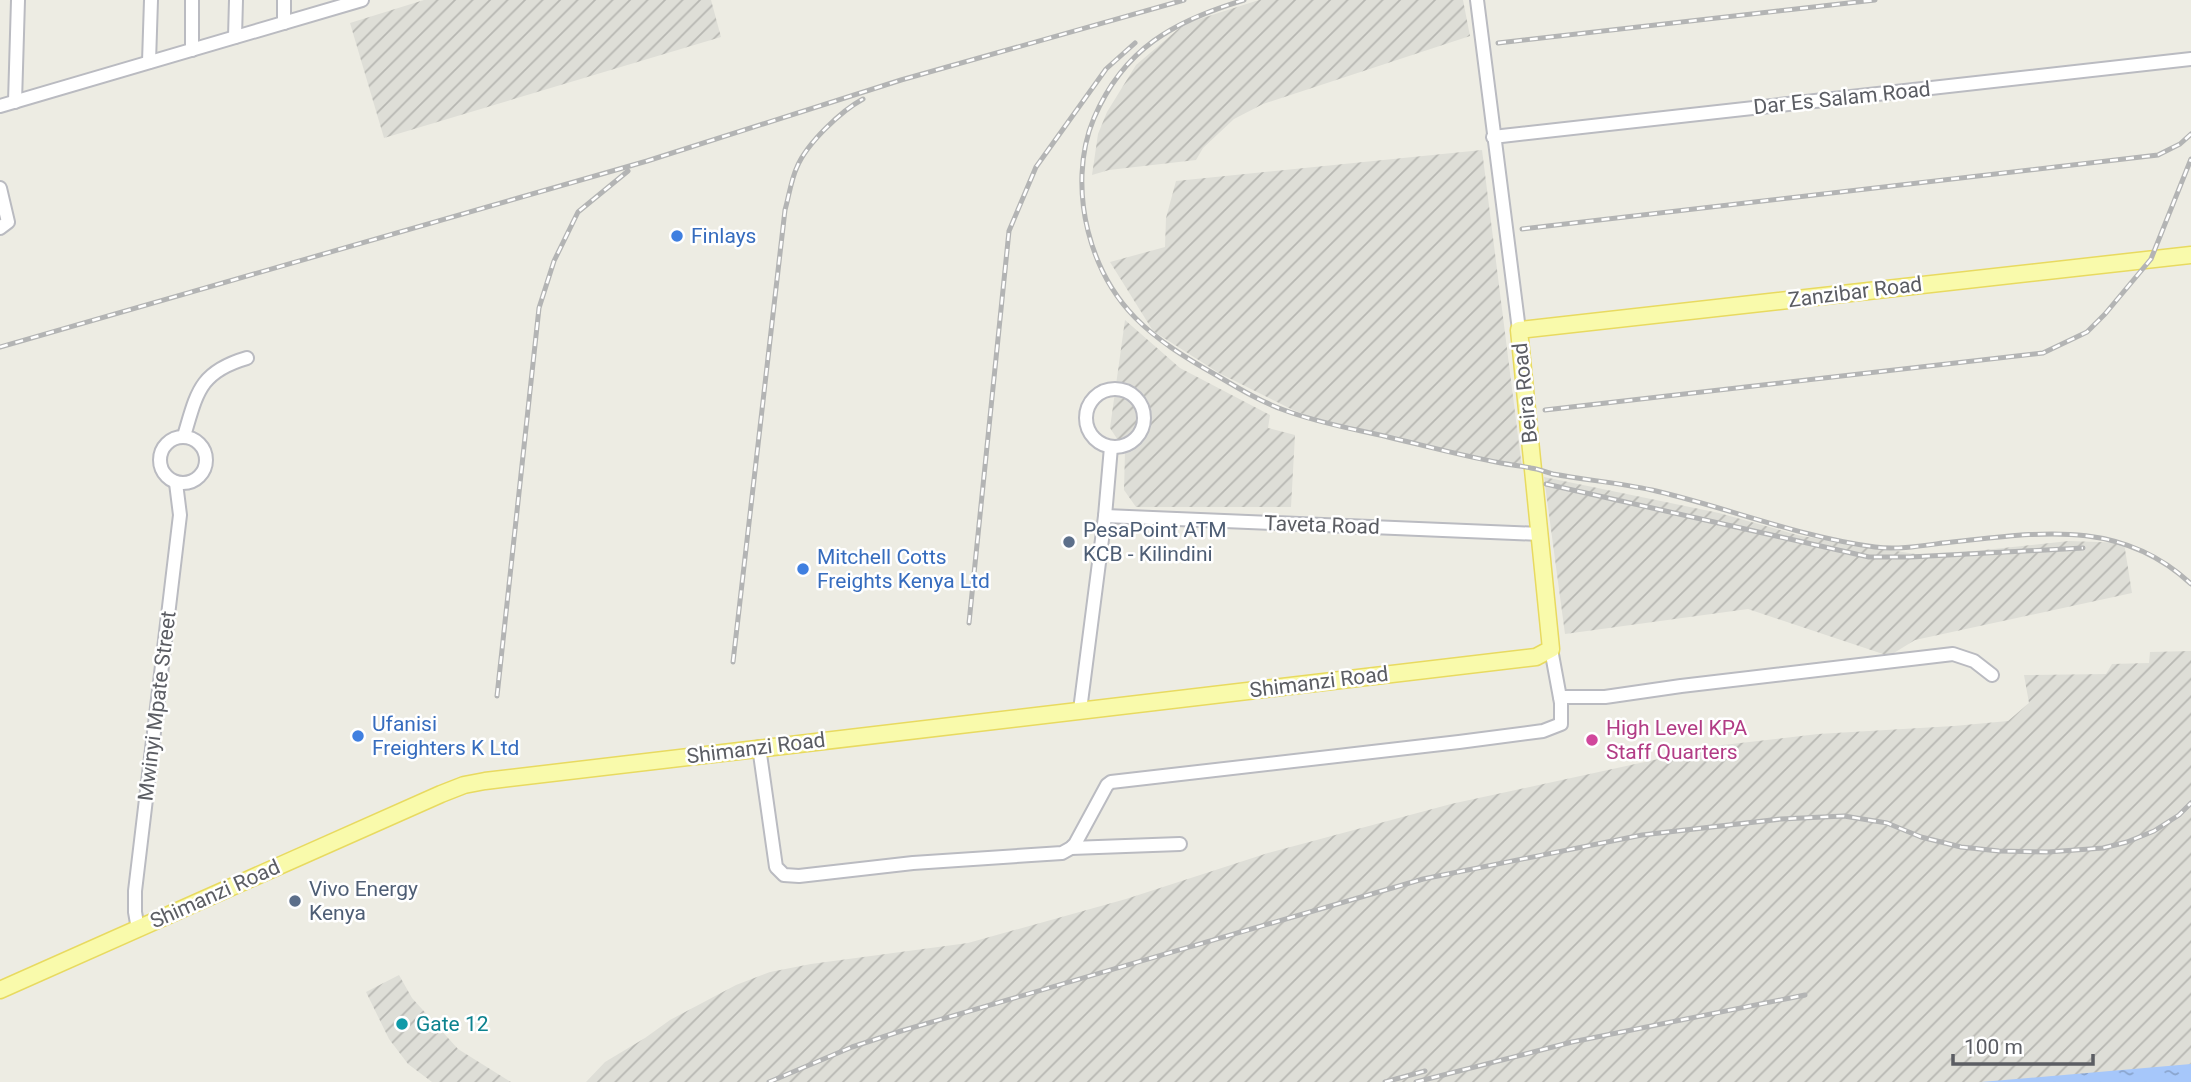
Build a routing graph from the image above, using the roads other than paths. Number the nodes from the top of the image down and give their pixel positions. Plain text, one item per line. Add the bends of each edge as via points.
1 (18, 0) edge
2 (150, 0) edge
3 (192, 0) edge
4 (236, 0) edge
5 (284, 0) edge
6 (362, 0) edge
7 (1477, 0) edge
8 (332, 5) edge
9 (284, 23) junction
10 (235, 37) junction
11 (191, 50) junction
12 (2191, 58) edge
13 (149, 62) junction
14 (15, 102) junction
15 (0, 106) edge
16 (1493, 137) junction
17 (0, 188) edge
18 (0, 228) edge
19 (2191, 255) edge
20 (1519, 330) junction
21 (247, 358) dead end
22 (184, 436) junction
23 (1111, 447) junction
24 (176, 483) junction
25 (1105, 516) junction
26 (1539, 534) junction
27 (1551, 649) junction
28 (1992, 675) dead end
29 (1560, 697) junction
30 (1080, 710) junction
31 (759, 747) junction
32 (1180, 844) dead end
33 (1071, 848) junction
34 (138, 929) junction
35 (0, 990) edge

1 - 14 street
2 - 13 street
3 - 11 street
4 - 10 street
5 - 9 street
6 - 8 street
7 - 16 street, Beira Road
8 - 9 street
9 - 10 street
10 - 11 street
11 - 13 street
12 - 16 street, Dar Es Salam Road
13 - 14 street
14 - 15 street
16 - 20 street, Beira Road
17 - 18 street via 8,222
19 - 20 main road, Zanzibar Road
20 - 26 main road, Beira Road
21 - 22 street via 208,376 196,395
22 - 24 street, Mwinyi Mpate Street via 168,442 161,453 166,477
22 - 24 street via 199,443 206,462 197,480
23 - 23 street via 1095,439 1086,422 1090,403 1104,391 1122,390 1142,409 1142,428 1121,446
23 - 25 street
24 - 34 street, Mwinyi Mpate Street via 180,515 135,891
25 - 26 street, Taveta Road
25 - 30 street
26 - 27 main road, Beira Road
27 - 29 street
27 - 30 main road, Shimanzi Road via 1536,657
28 - 29 street via 1974,661 1953,654 1605,697
29 - 33 street via 1561,724 1542,731 1111,782
30 - 31 main road, Shimanzi Road
31 - 33 street via 776,867 784,874 1055,853
31 - 34 main road, Shimanzi Road via 464,785
32 - 33 street
34 - 35 main road, Shimanzi Road

